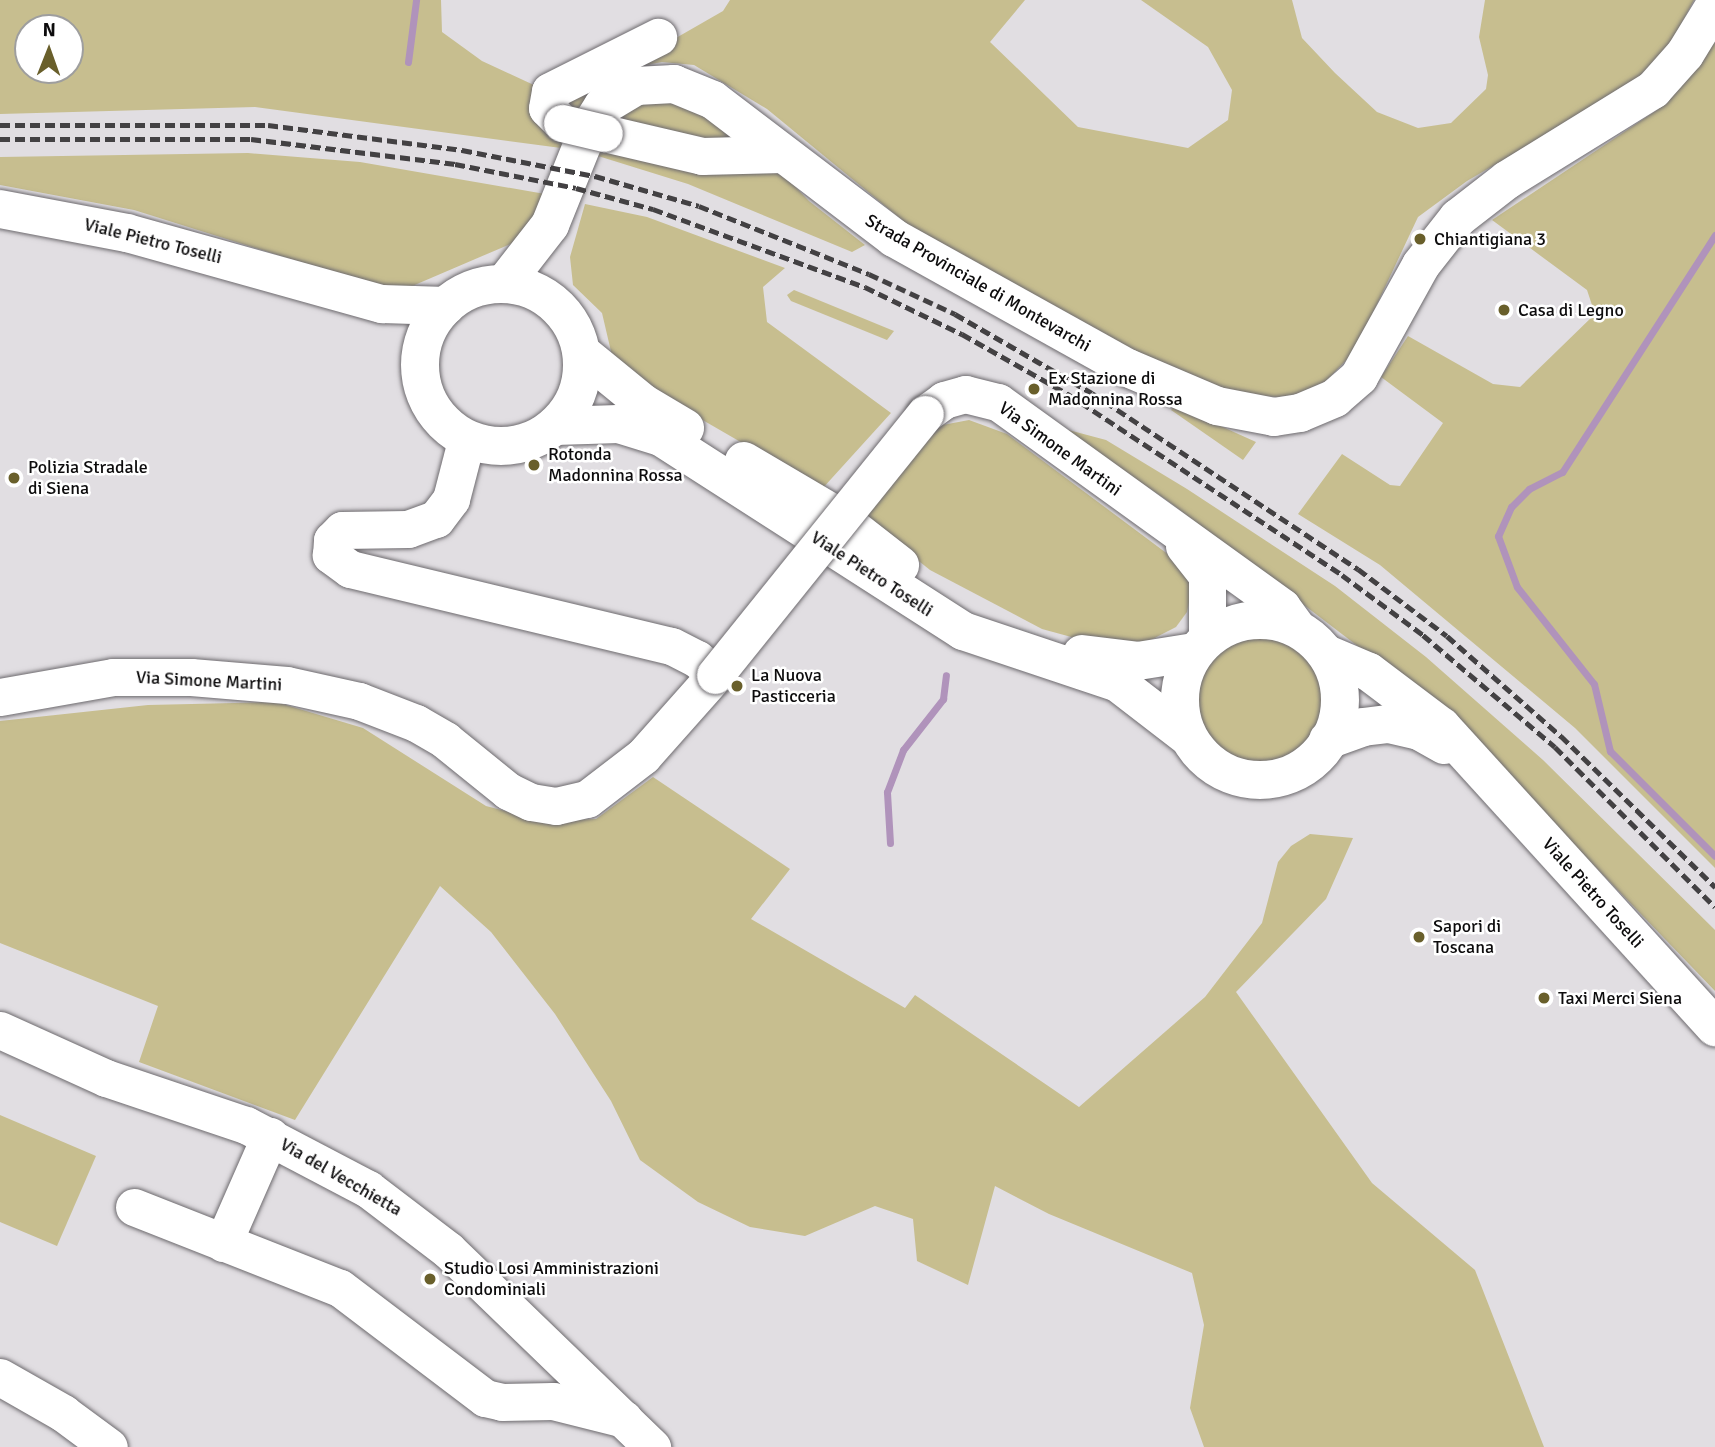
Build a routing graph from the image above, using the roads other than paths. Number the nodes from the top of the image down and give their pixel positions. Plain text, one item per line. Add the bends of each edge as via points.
1 (1715, 5) edge
2 (658, 37) dead end
3 (782, 154) junction
4 (0, 209) edge
5 (550, 226) junction
6 (304, 282) junction
7 (504, 285) junction
8 (553, 301) junction
9 (446, 306) junction
10 (583, 354) junction
11 (418, 370) junction
12 (555, 426) junction
13 (466, 440) junction
14 (1152, 517) junction
15 (1298, 629) junction
16 (1200, 645) junction
17 (1329, 655) junction
18 (715, 676) junction
19 (0, 697) edge
20 (1188, 737) junction
21 (1328, 740) junction
22 (1470, 760) junction
23 (1715, 1027) edge
24 (0, 1030) edge
25 (271, 1136) junction
26 (134, 1207) dead end
27 (223, 1243) junction
28 (0, 1377) edge
29 (625, 1419) junction
30 (108, 1447) edge
31 (652, 1447) edge

1 - 3 main road, Strada Provinciale di Montevarchi via 1685,54 1653,90 1507,180 1458,218 1421,265 1374,356 1350,385 1318,407 1282,416 1206,403 1128,368 894,238
2 - 3 street, bridge via 550,91 547,108 562,123 702,156
3 - 5 main road, Strada Provinciale di Montevarchi via 694,89 663,83 636,86 615,96 593,120
4 - 6 main road, Viale Pietro Toselli via 127,233
5 - 7 main road, Strada Provinciale di Montevarchi
5 - 8 main road, Strada Provinciale di Montevarchi
6 - 9 main road, Viale Pietro Toselli via 382,304
6 - 11 main road, Viale Pietro Toselli via 382,327
7 - 8 main road, Viale Pietro Toselli via 530,289
7 - 9 main road, Viale Pietro Toselli via 467,292
8 - 10 main road, Viale Pietro Toselli via 575,326
9 - 11 main road, Viale Pietro Toselli via 426,333
10 - 12 main road, Viale Pietro Toselli via 578,389
10 - 16 main road, Viale Pietro Toselli via 643,403 837,516 917,578 976,615 1045,644 1116,660
11 - 13 main road, Viale Pietro Toselli via 430,408 447,428
12 - 13 main road, Viale Pietro Toselli via 510,445 493,447
12 - 20 main road, Viale Pietro Toselli via 619,424 661,437 962,631 1118,683
13 - 18 street via 460,473 441,515 408,530 340,531 330,545 333,559 350,569 671,646 697,659
14 - 15 street, Via Simone Martini via 1282,607
14 - 16 street, Via Simone Martini via 1204,566 1208,593
14 - 18 street, Via Simone Martini, bridge via 991,398 951,397 925,414
15 - 16 main road, Viale Pietro Toselli via 1252,621 1225,628
15 - 17 main road, Viale Pietro Toselli
16 - 20 main road, Viale Pietro Toselli via 1179,695
17 - 21 main road, Viale Pietro Toselli via 1340,698
17 - 22 main road, Viale Pietro Toselli via 1361,668 1421,709
18 - 19 street, Via Simone Martini via 618,777 587,799 556,806 508,791 416,723 359,701 287,685 125,677
20 - 21 main road, Viale Pietro Toselli via 1198,753 1222,772 1265,780 1281,778 1312,762
21 - 22 main road, Viale Pietro Toselli via 1363,727 1401,725
22 - 23 main road, Viale Pietro Toselli
24 - 25 street, Via del Vecchietta via 106,1078
25 - 27 street
25 - 29 street, Via del Vecchietta via 368,1189 414,1221
26 - 27 street
27 - 29 street via 340,1289 485,1398 553,1401
28 - 30 street via 63,1413
29 - 31 street, Via del Vecchietta

